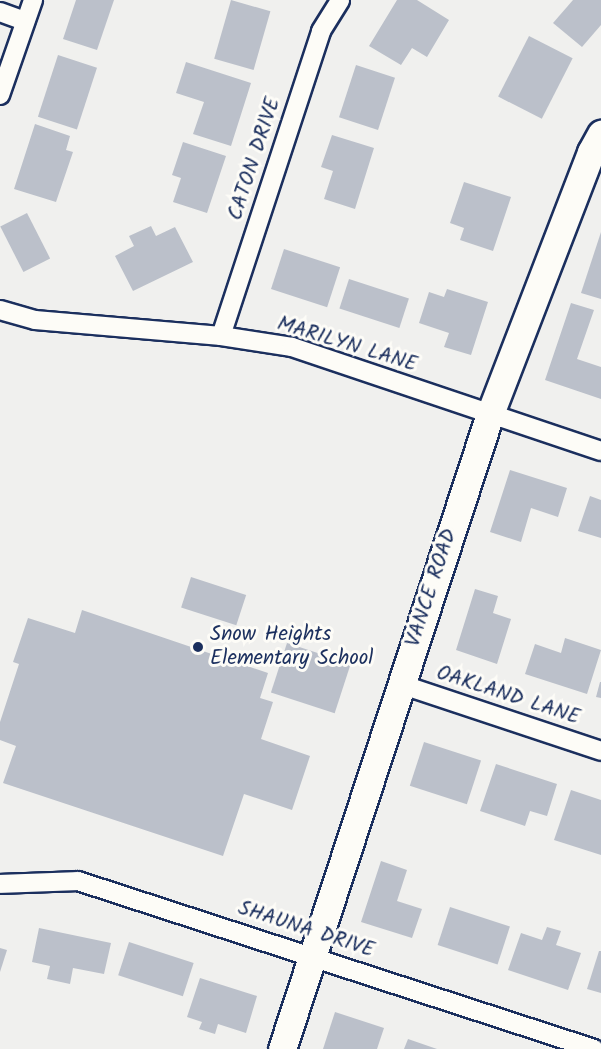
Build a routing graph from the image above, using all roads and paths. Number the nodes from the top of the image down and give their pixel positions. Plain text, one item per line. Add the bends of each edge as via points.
1 (33, 0) edge
2 (340, 0) edge
3 (0, 12) edge
4 (25, 21) junction
5 (0, 95) edge
6 (601, 134) edge
7 (0, 310) edge
8 (221, 336) junction
9 (490, 414) junction
10 (601, 451) edge
11 (400, 684) junction
12 (601, 751) edge
13 (0, 884) edge
14 (312, 956) junction
15 (282, 1049) edge
16 (594, 1049) edge

1 - 4 street
2 - 8 street, CATON DRIVE via 321,31
3 - 4 street
4 - 5 street
6 - 9 street, VANCE ROAD
7 - 8 street, MARILYN LANE via 35,320
8 - 9 street, MARILYN LANE via 292,347
9 - 10 street, MARILYN LANE
9 - 11 street, VANCE ROAD
11 - 12 street, OAKLAND LANE
11 - 14 street, VANCE ROAD
13 - 14 street, SHAUNA DRIVE via 78,881
14 - 15 street, VANCE ROAD
14 - 16 street, SHAUNA DRIVE

